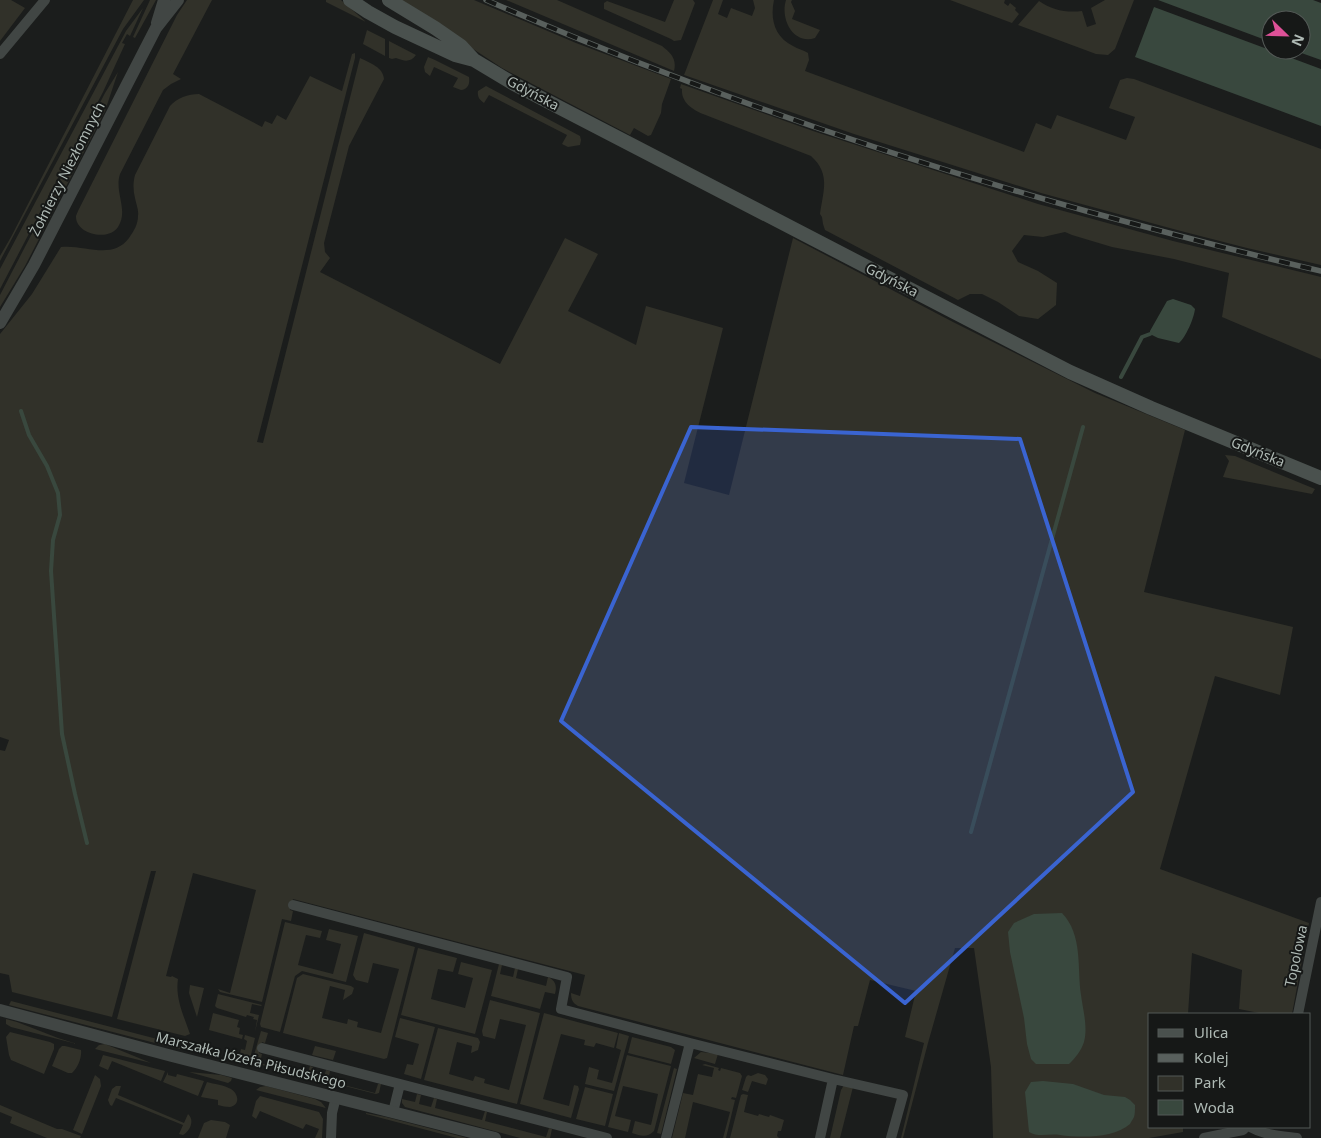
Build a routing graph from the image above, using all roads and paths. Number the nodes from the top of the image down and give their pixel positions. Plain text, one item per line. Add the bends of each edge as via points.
1 (45, 0) edge
2 (164, 0) edge
3 (178, 0) edge
4 (350, 0) edge
5 (389, 0) edge
6 (156, 28) junction
7 (0, 54) edge
8 (474, 60) junction
9 (0, 322) edge
10 (1321, 478) edge
11 (1321, 902) edge
12 (293, 905) dead end
13 (0, 1010) edge
14 (1298, 1013) edge
15 (690, 1043) junction
16 (262, 1048) dead end
17 (833, 1079) junction
18 (400, 1084) junction
19 (336, 1097) junction
20 (393, 1112) junction
21 (1246, 1128) edge
22 (1251, 1128) edge
23 (331, 1138) edge
24 (495, 1138) edge
25 (606, 1138) edge
26 (666, 1138) edge
27 (820, 1138) edge
28 (890, 1138) edge
29 (1204, 1138) edge
30 (1297, 1138) edge

1 - 7 street
2 - 6 street, Żołnierzy Niezłomnych
3 - 6 street, Żołnierzy Niezłomnych
4 - 8 main road, Gdyńska via 422,40
5 - 8 main road, Gdyńska via 461,46
6 - 9 street, Żołnierzy Niezłomnych via 34,265
8 - 10 main road, Gdyńska via 556,106 1070,372
11 - 14 street, Topolowa
12 - 15 street via 567,977 560,1009
13 - 19 street, Marszałka Józefa Piłsudskiego
15 - 17 street
15 - 26 street
16 - 18 street
17 - 27 street
17 - 28 street via 903,1095
18 - 20 street
18 - 25 street
19 - 20 street, Marszałka Józefa Piłsudskiego
19 - 23 street
20 - 24 street, Marszałka Józefa Piłsudskiego
21 - 29 street
22 - 30 street

